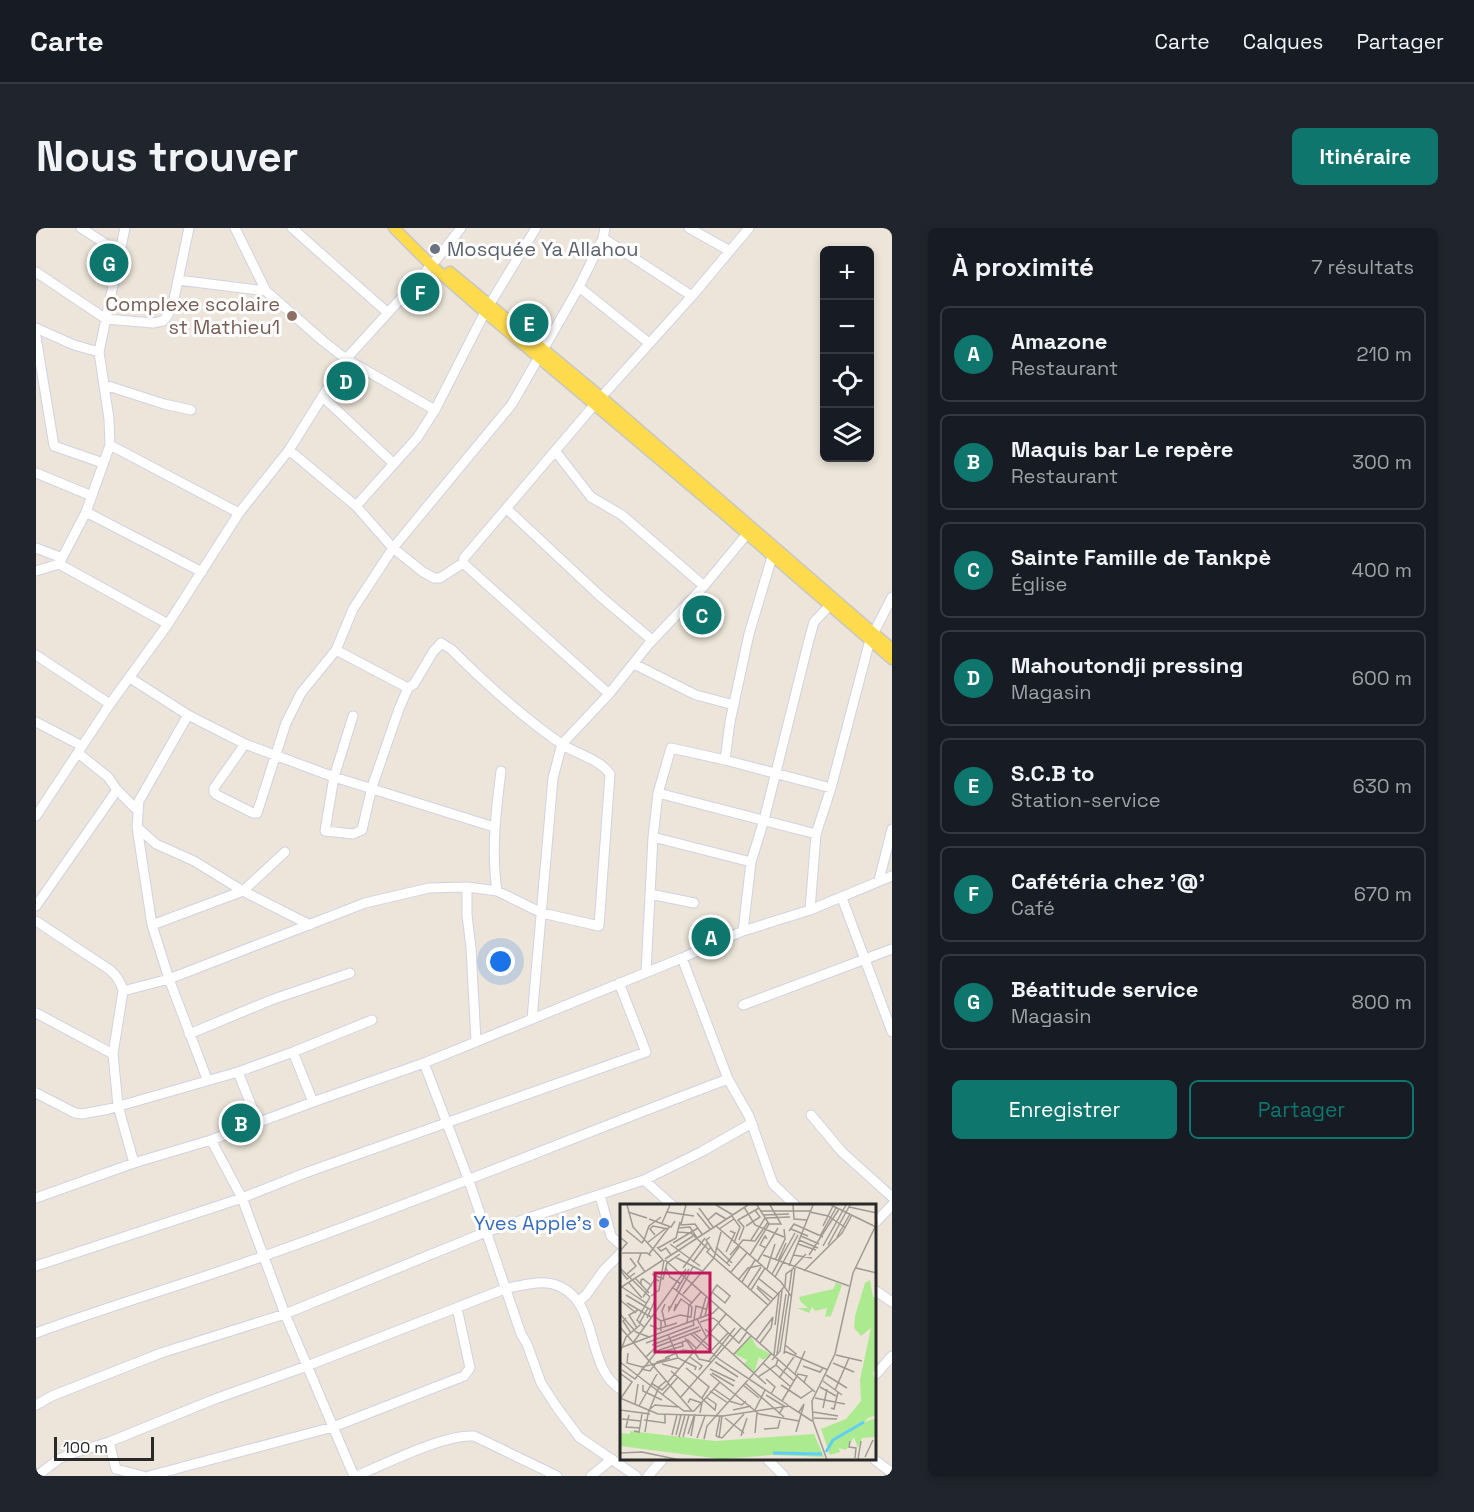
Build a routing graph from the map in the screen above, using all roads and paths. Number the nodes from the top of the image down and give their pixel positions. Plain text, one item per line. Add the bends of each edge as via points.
1 (81, 228) edge
2 (125, 228) edge
3 (189, 228) edge
4 (235, 228) edge
5 (292, 228) edge
6 (394, 228) edge
7 (403, 228) edge
8 (461, 228) edge
9 (536, 228) edge
10 (605, 228) edge
11 (689, 228) edge
12 (749, 228) edge
13 (603, 238) junction
14 (730, 251) junction
15 (120, 253) junction
16 (434, 263) junction
17 (36, 272) edge
18 (178, 280) junction
19 (579, 287) junction
20 (266, 291) junction
21 (692, 296) junction
22 (488, 309) junction
23 (388, 313) junction
24 (106, 319) junction
25 (36, 328) edge
26 (36, 337) edge
27 (649, 343) junction
28 (99, 352) junction
29 (540, 352) junction
30 (346, 358) junction
31 (105, 385) junction
32 (323, 397) junction
33 (598, 400) junction
34 (191, 410) dead end
35 (435, 410) junction
36 (110, 445) junction
37 (289, 450) junction
38 (556, 452) junction
39 (103, 463) junction
40 (393, 464) junction
41 (36, 473) edge
42 (92, 496) junction
43 (356, 506) junction
44 (507, 508) junction
45 (86, 512) junction
46 (239, 513) junction
47 (751, 532) junction
48 (36, 548) edge
49 (393, 548) junction
50 (775, 553) junction
51 (61, 561) junction
52 (463, 563) junction
53 (36, 571) edge
54 (202, 572) junction
55 (704, 586) junction
56 (892, 597) edge
57 (832, 603) junction
58 (168, 624) junction
59 (872, 637) junction
60 (652, 640) junction
61 (892, 649) edge
62 (336, 650) junction
63 (36, 655) edge
64 (892, 659) edge
65 (634, 664) junction
66 (130, 678) junction
67 (408, 688) junction
68 (609, 694) junction
69 (110, 704) junction
70 (734, 705) junction
71 (188, 715) junction
72 (352, 716) dead end
73 (36, 722) edge
74 (245, 744) junction
75 (562, 744) junction
76 (80, 749) junction
77 (275, 757) junction
78 (725, 760) junction
79 (501, 771) dead end
80 (776, 774) junction
81 (334, 777) junction
82 (372, 787) junction
83 (831, 788) junction
84 (117, 790) junction
85 (658, 793) junction
86 (137, 810) junction
87 (36, 816) edge
88 (764, 820) junction
89 (137, 827) junction
90 (494, 827) junction
91 (892, 829) edge
92 (816, 834) junction
93 (653, 837) junction
94 (285, 852) dead end
95 (751, 862) junction
96 (892, 876) edge
97 (879, 880) junction
98 (467, 887) junction
99 (243, 891) junction
100 (497, 891) junction
101 (650, 894) junction
102 (842, 898) junction
103 (694, 903) dead end
104 (36, 906) edge
105 (810, 910) junction
106 (542, 913) junction
107 (36, 921) edge
108 (152, 925) junction
109 (310, 925) junction
110 (743, 931) junction
111 (892, 949) edge
112 (682, 958) junction
113 (865, 959) junction
114 (646, 972) junction
115 (350, 973) dead end
116 (169, 979) junction
117 (619, 983) junction
118 (123, 991) junction
119 (743, 1005) dead end
120 (36, 1013) edge
121 (532, 1019) junction
122 (372, 1020) dead end
123 (892, 1032) edge
124 (189, 1034) junction
125 (476, 1041) junction
126 (293, 1052) junction
127 (113, 1054) junction
128 (424, 1063) junction
129 (238, 1072) junction
130 (207, 1079) junction
131 (728, 1079) junction
132 (36, 1093) edge
133 (313, 1101) junction
134 (118, 1106) junction
135 (811, 1115) dead end
136 (258, 1122) junction
137 (447, 1122) junction
138 (752, 1123) junction
139 (211, 1140) junction
140 (134, 1163) junction
141 (644, 1180) junction
142 (469, 1181) junction
143 (600, 1195) junction
144 (892, 1197) edge
145 (36, 1198) edge
146 (242, 1198) junction
147 (671, 1204) edge
148 (794, 1204) edge
149 (892, 1205) edge
150 (877, 1221) edge
151 (486, 1232) junction
152 (620, 1244) edge
153 (620, 1254) edge
154 (263, 1256) junction
155 (36, 1266) edge
156 (507, 1288) junction
157 (877, 1292) edge
158 (578, 1302) junction
159 (892, 1302) edge
160 (457, 1308) junction
161 (285, 1314) junction
162 (36, 1333) edge
163 (892, 1356) edge
164 (307, 1366) junction
165 (877, 1372) edge
166 (620, 1389) edge
167 (36, 1405) edge
168 (333, 1427) junction
169 (109, 1442) junction
170 (612, 1459) junction
171 (661, 1461) edge
172 (769, 1461) edge
173 (876, 1461) edge
174 (116, 1468) junction
175 (890, 1468) edge
176 (37, 1476) edge
177 (107, 1476) edge
178 (143, 1476) edge
179 (149, 1476) edge
180 (355, 1476) edge
181 (557, 1476) edge
182 (591, 1476) edge
183 (636, 1476) edge
184 (648, 1476) edge
185 (784, 1476) edge

1 - 15 street
2 - 15 street
3 - 18 street
4 - 20 street
5 - 23 street
6 - 16 main road
7 - 16 main road
8 - 16 street
9 - 22 street
10 - 13 street
11 - 14 street
12 - 14 street
13 - 19 street
13 - 21 street
14 - 21 street
15 - 24 street
16 - 22 main road
16 - 23 street
17 - 24 street
18 - 20 street
18 - 24 street via 171,308 163,321
19 - 27 street
19 - 29 street
20 - 30 street
21 - 27 street
22 - 29 main road
22 - 35 street
23 - 30 street
24 - 28 street
25 - 28 street
26 - 39 street via 54,446
27 - 33 street
28 - 31 street
29 - 33 main road
29 - 49 street via 512,404
30 - 32 street
30 - 35 street
31 - 34 street
31 - 36 street
32 - 37 street
32 - 40 street
33 - 38 street
33 - 47 main road
35 - 40 street
36 - 39 street
36 - 46 street
37 - 43 street
37 - 46 street
38 - 44 street
38 - 55 street via 591,497 622,515
39 - 42 street
40 - 43 street
41 - 42 street
42 - 45 street
43 - 49 street
44 - 52 street
44 - 60 street
45 - 51 street
45 - 54 street
46 - 54 street
47 - 50 main road
47 - 55 street
48 - 51 street
49 - 52 street via 434,578 446,576
49 - 62 street via 353,609
50 - 57 main road
50 - 70 street via 754,613
51 - 53 street
51 - 58 street
52 - 68 street
54 - 58 street
55 - 60 street
56 - 59 street
57 - 59 main road
57 - 80 street via 814,622
58 - 66 street
59 - 61 main road
59 - 64 main road
59 - 83 street
60 - 65 street
62 - 67 street
62 - 77 street via 301,693
63 - 69 street
65 - 68 street
65 - 70 street via 696,695
66 - 69 street
66 - 71 street
67 - 75 street via 441,644
67 - 82 street
68 - 75 street
69 - 76 street
70 - 78 street
71 - 74 street
71 - 86 street via 147,785
72 - 81 street
73 - 76 street
74 - 77 street
74 - 77 street via 214,792 252,813 259,811
75 - 106 street via 553,778
75 - 106 street via 605,767 610,774 599,926
76 - 84 street
76 - 87 street
77 - 81 street
78 - 80 street
78 - 85 street via 671,748
79 - 90 street
80 - 83 street
80 - 88 street
81 - 82 street
81 - 82 street via 325,831 353,834 362,830
82 - 90 street
83 - 92 street
84 - 86 street
84 - 104 street
85 - 88 street
85 - 93 street
86 - 89 street
88 - 92 street
88 - 95 street
89 - 99 street via 156,844 194,861
89 - 108 street
90 - 100 street
91 - 97 street
92 - 105 street
93 - 95 street
93 - 101 street
94 - 99 street
95 - 110 street
96 - 97 street
97 - 102 street
98 - 100 street
98 - 109 street via 429,888 384,897
98 - 125 street
99 - 108 street
99 - 109 street
100 - 106 street
101 - 103 street
101 - 114 street
102 - 105 street
102 - 113 street
105 - 110 street
106 - 121 street
107 - 118 street via 110,970
108 - 116 street
109 - 116 street
110 - 112 street
111 - 113 street
112 - 114 street
112 - 131 street
113 - 119 street
113 - 123 street
114 - 117 street
115 - 124 street
116 - 118 street
116 - 124 street
117 - 121 street
117 - 137 street via 646,1052
118 - 127 street
120 - 127 street
121 - 125 street
122 - 126 street
124 - 130 street
125 - 128 street
126 - 129 street
126 - 133 street
127 - 134 street
128 - 133 street
128 - 137 street
129 - 130 street
129 - 136 street
130 - 134 street
131 - 138 street
131 - 142 street
132 - 134 street via 75,1113
133 - 136 street
134 - 140 street
135 - 144 street via 843,1152
136 - 139 street
137 - 142 street
137 - 146 street
138 - 141 street
138 - 148 street via 773,1184
139 - 140 street
139 - 146 street
140 - 145 street
141 - 143 street
141 - 147 street
142 - 151 street
142 - 154 street
143 - 151 street
143 - 152 street via 611,1236
146 - 154 street
146 - 155 street
149 - 150 street
151 - 156 street
151 - 161 street
153 - 158 street
154 - 161 street
154 - 162 street
156 - 158 street via 541,1282 554,1284
156 - 160 street
156 - 170 street via 541,1383 579,1437
157 - 159 street
158 - 166 street via 604,1374
160 - 164 street
160 - 168 street via 470,1368 464,1376
161 - 164 street
161 - 167 street via 161,1353
163 - 165 street
164 - 168 street
164 - 169 street
168 - 179 street
168 - 180 street
169 - 174 street
169 - 176 street via 59,1459
170 - 182 street
170 - 183 street
171 - 184 street
172 - 185 street
173 - 175 street
174 - 177 street
174 - 178 street
180 - 181 street via 463,1436 474,1436

